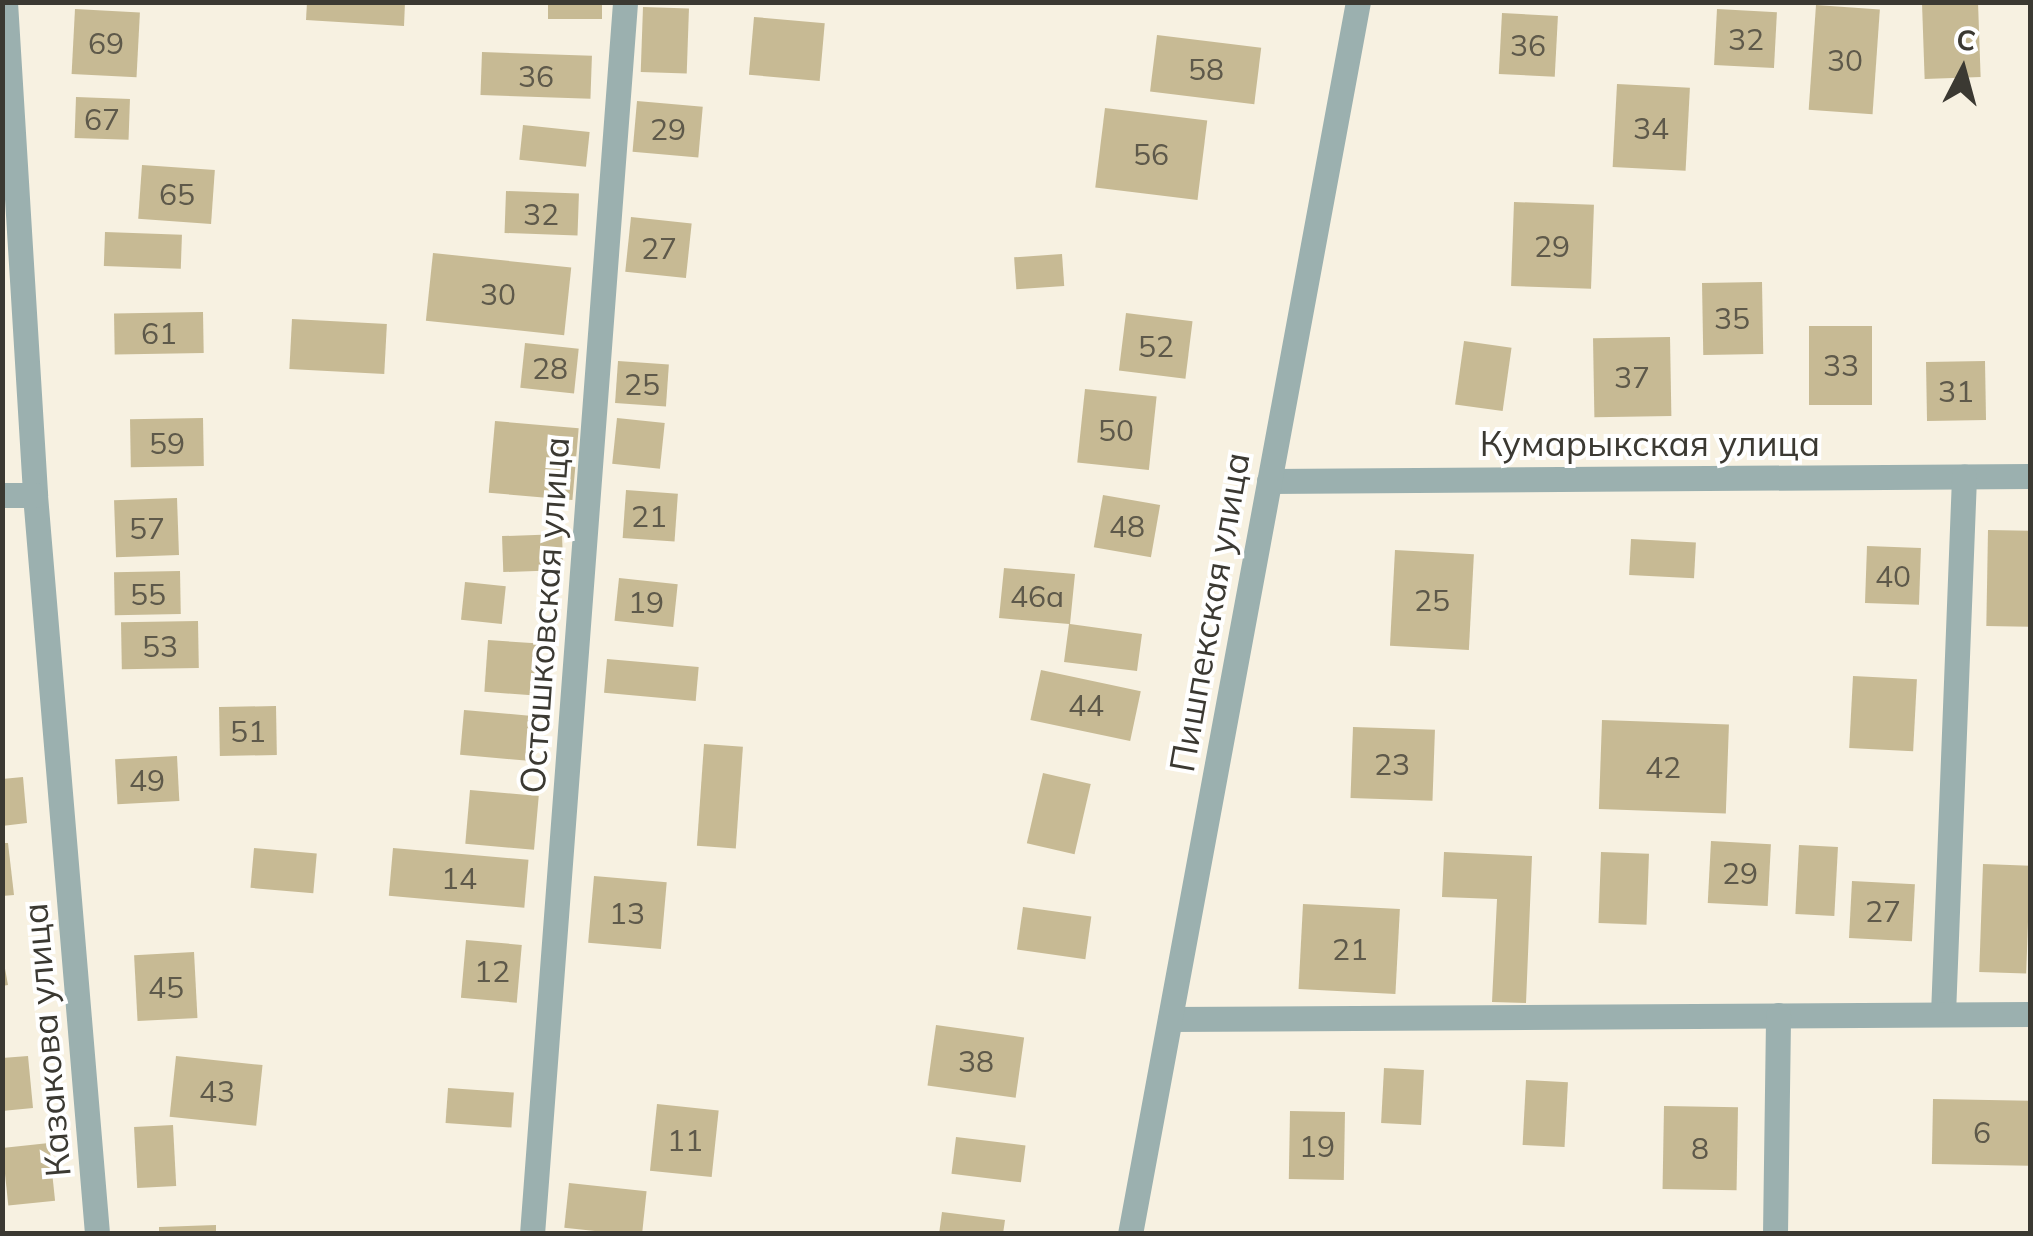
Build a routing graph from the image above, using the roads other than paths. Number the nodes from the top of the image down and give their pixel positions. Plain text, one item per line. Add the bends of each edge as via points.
1 (5, 2) edge
2 (625, 2) edge
3 (1358, 2) edge
4 (1964, 476) junction
5 (2030, 476) edge
6 (1269, 480) junction
7 (35, 495) junction
8 (2, 496) edge
9 (1942, 1014) junction
10 (2030, 1014) edge
11 (1778, 1015) junction
12 (1170, 1019) junction
13 (97, 1234) edge
14 (532, 1234) edge
15 (1130, 1234) edge
16 (1775, 1234) edge

1 - 7 street, Казакова улица
2 - 14 street, Осташковская улица
3 - 6 street, Пишпекская улица
4 - 5 street, Кумарыкская улица
4 - 6 street, Кумарыкская улица
4 - 9 street
6 - 12 street, Пишпекская улица
7 - 8 street
7 - 13 street, Казакова улица
9 - 10 street
9 - 11 street
11 - 12 street
11 - 16 street
12 - 15 street, Пишпекская улица

